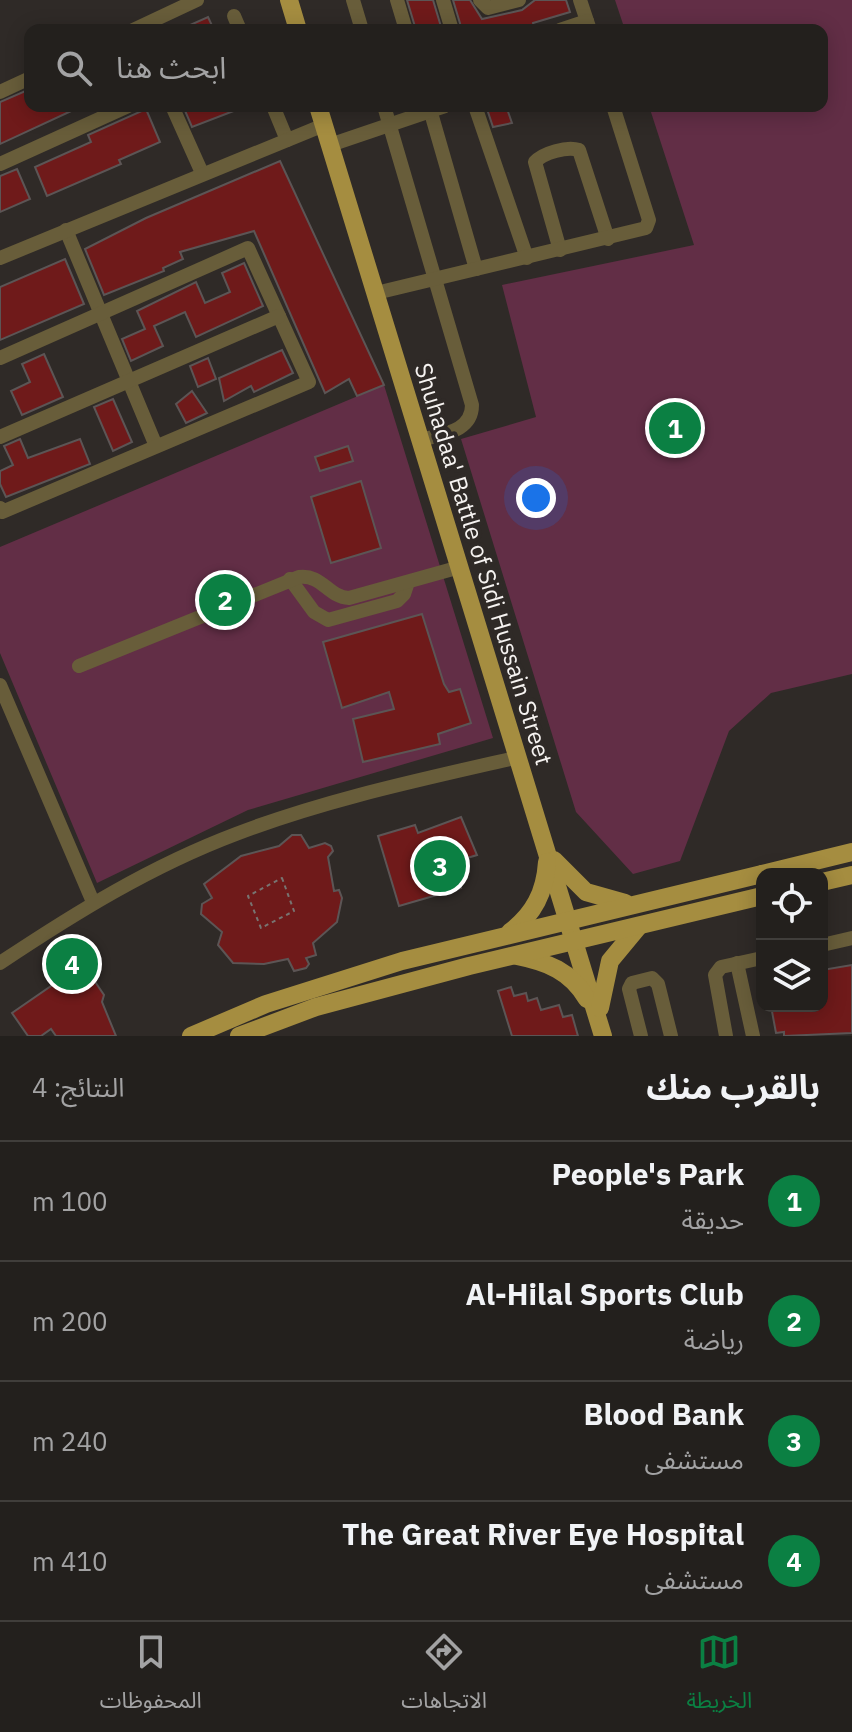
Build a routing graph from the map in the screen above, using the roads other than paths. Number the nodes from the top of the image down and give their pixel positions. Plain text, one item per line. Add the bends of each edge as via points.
1 (197, 0) edge
2 (289, 0) edge
3 (353, 0) edge
4 (397, 0) edge
5 (443, 0) edge
6 (480, 0) edge
7 (519, 0) edge
8 (580, 0) edge
9 (234, 16) dead end
10 (147, 24) edge
11 (237, 24) edge
12 (296, 24) edge
13 (360, 24) edge
14 (404, 24) edge
15 (450, 24) edge
16 (587, 24) edge
17 (24, 81) edge
18 (0, 92) edge
19 (115, 112) edge
20 (175, 112) edge
21 (275, 112) edge
22 (320, 112) edge
23 (386, 112) edge
24 (420, 112) edge
25 (430, 112) edge
26 (477, 112) edge
27 (615, 112) edge
28 (324, 125) junction
29 (390, 125) junction
30 (287, 140) junction
31 (330, 145) junction
32 (0, 164) edge
33 (202, 173) junction
34 (66, 230) junction
35 (608, 239) junction
36 (560, 250) junction
37 (0, 258) edge
38 (527, 258) junction
39 (476, 269) junction
40 (434, 280) junction
41 (376, 293) junction
42 (101, 313) junction
43 (279, 316) junction
44 (0, 358) edge
45 (129, 382) junction
46 (0, 437) edge
47 (421, 440) junction
48 (156, 446) junction
49 (0, 508) edge
50 (460, 567) junction
51 (290, 579) junction
52 (408, 582) junction
53 (79, 666) dead end
54 (0, 685) edge
55 (519, 757) junction
56 (548, 851) junction
57 (852, 852) edge
58 (787, 868) edge
59 (756, 875) edge
60 (852, 875) edge
61 (828, 881) edge
62 (756, 897) edge
63 (93, 902) junction
64 (635, 905) junction
65 (568, 919) junction
66 (641, 925) junction
67 (505, 936) junction
68 (852, 938) edge
69 (575, 941) junction
70 (828, 944) edge
71 (510, 955) junction
72 (756, 959) edge
73 (0, 963) edge
74 (737, 963) junction
75 (274, 1028) edge
76 (601, 1028) edge
77 (191, 1036) edge
78 (239, 1036) edge
79 (641, 1036) edge
80 (671, 1036) edge
81 (726, 1036) edge
82 (753, 1036) edge

1 - 10 street
2 - 12 main road
3 - 13 street
4 - 14 street
5 - 15 street
6 - 7 street via 488,8
8 - 16 street
9 - 11 street
17 - 18 street
19 - 32 street
20 - 33 street
21 - 30 street
22 - 28 main road, Shuhadaa' Battle of Sidi Hussain Street
23 - 29 street
24 - 29 street
25 - 39 street
26 - 38 street
27 - 35 street via 649,220 643,230
28 - 30 street
28 - 31 main road, Shuhadaa' Battle of Sidi Hussain Street
29 - 31 street
29 - 40 street
30 - 33 street
31 - 41 main road, Shuhadaa' Battle of Sidi Hussain Street
33 - 34 street
34 - 37 street
34 - 42 street
35 - 36 street
35 - 36 street via 579,150 571,148 535,162
36 - 38 street
38 - 39 street
39 - 40 street
40 - 41 street
40 - 47 street via 472,412 461,428
41 - 47 main road, Shuhadaa' Battle of Sidi Hussain Street
42 - 43 street via 248,248
42 - 44 street
42 - 45 street
43 - 45 street
43 - 48 street via 309,382
45 - 46 street
45 - 48 street
47 - 50 main road, Shuhadaa' Battle of Sidi Hussain Street
48 - 49 street via 2,512
50 - 52 street
50 - 55 main road, Shuhadaa' Battle of Sidi Hussain Street
51 - 52 street via 316,578 343,598
51 - 52 street via 314,612 328,620 399,600
51 - 53 street
54 - 63 street
55 - 56 main road, Shuhadaa' Battle of Sidi Hussain Street
55 - 63 street via 356,795 235,834
56 - 64 main road via 586,892
56 - 65 main road, Shuhadaa' Battle of Sidi Hussain Street
56 - 67 main road via 541,895 522,923
57 - 58 main road
59 - 64 main road
60 - 61 main road
62 - 66 main road
63 - 73 street
64 - 65 main road
65 - 67 main road
65 - 69 main road, Shuhadaa' Battle of Sidi Hussain Street
66 - 69 main road
66 - 76 main road via 610,961
67 - 77 main road via 293,995
68 - 70 street
69 - 71 main road
69 - 76 main road, Shuhadaa' Battle of Sidi Hussain Street
71 - 75 main road
71 - 76 main road via 544,962 570,977
72 - 74 street
74 - 81 street via 721,967 715,975
74 - 82 street
75 - 78 main road
79 - 80 street via 629,989 632,983 652,978

